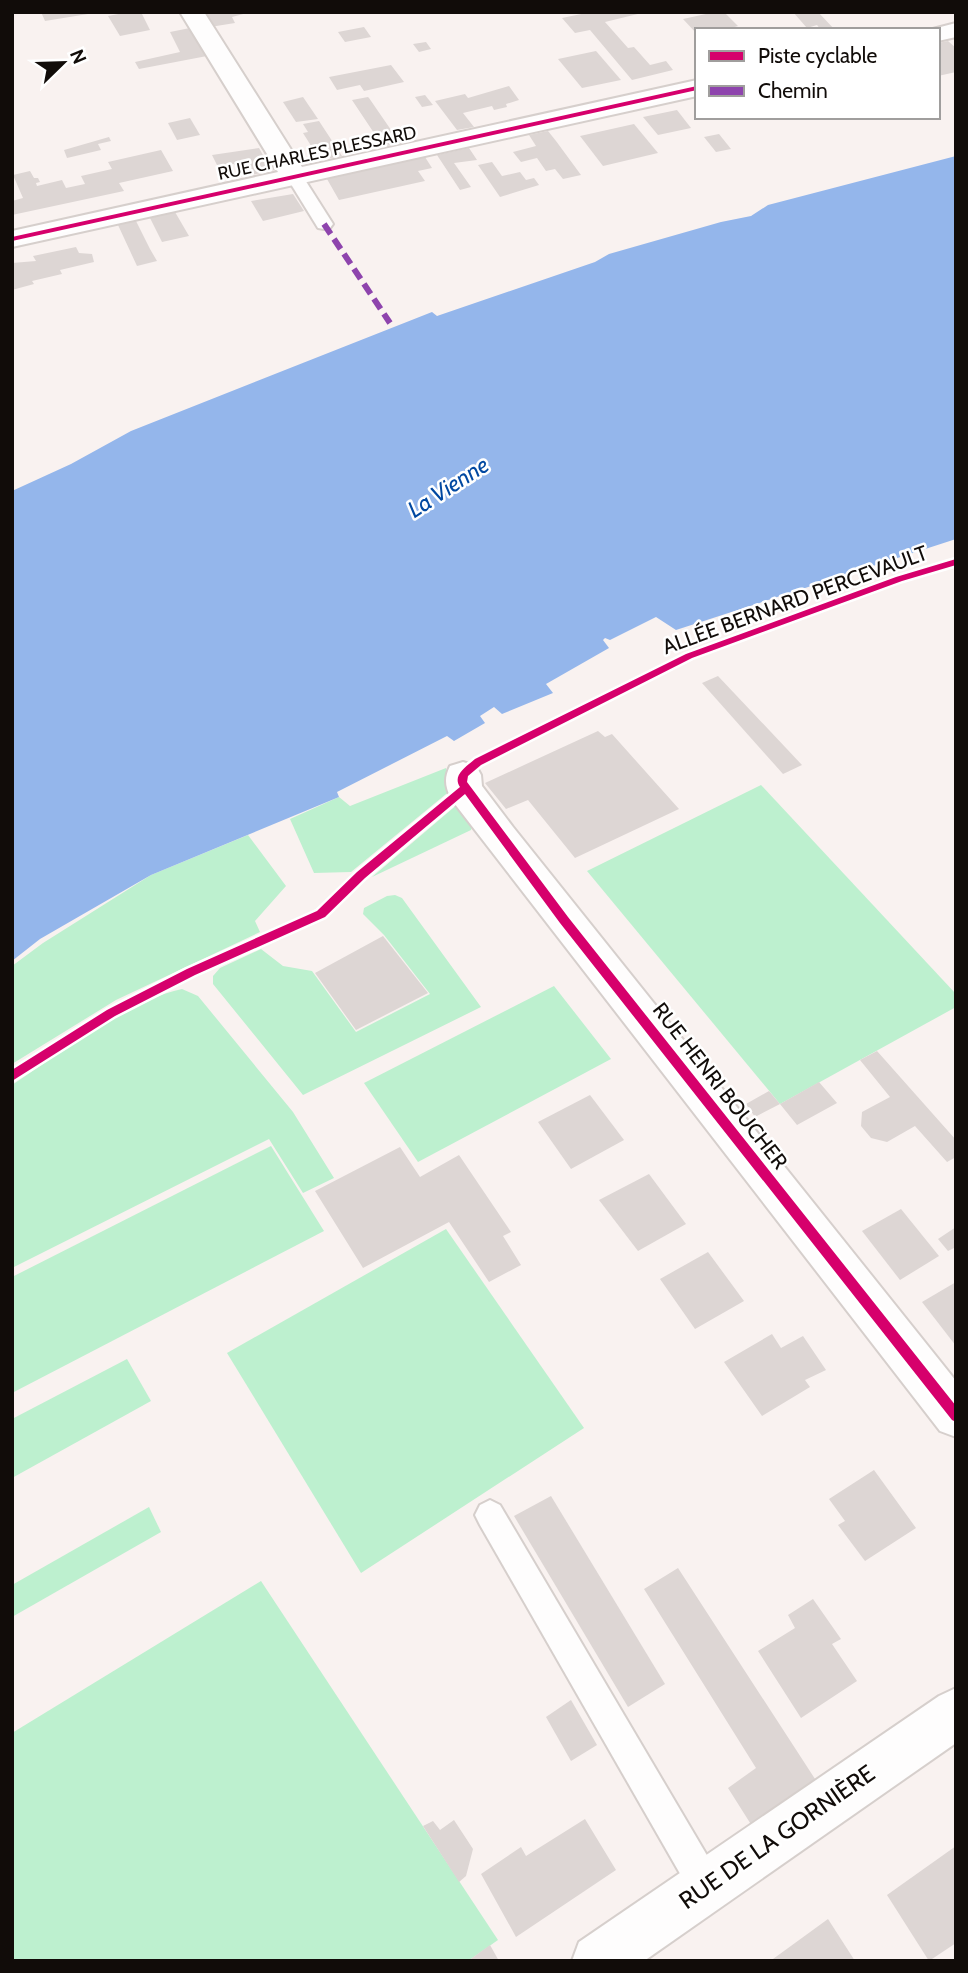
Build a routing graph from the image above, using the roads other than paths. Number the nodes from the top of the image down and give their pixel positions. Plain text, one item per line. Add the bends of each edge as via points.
1 (192, 12) edge
2 (695, 88) edge
3 (294, 176) junction
4 (324, 224) dead end
5 (12, 239) edge
6 (463, 775) dead end
7 (956, 1416) edge
8 (490, 1515) dead end
9 (956, 1713) edge
10 (706, 1886) junction
11 (598, 1961) edge

1 - 3 street
2 - 3 street, RUE CHARLES PLESSARD
3 - 4 lane
3 - 5 street, RUE CHARLES PLESSARD
6 - 7 street, RUE HENRI BOUCHER via 464,789 500,837
8 - 10 lane
9 - 10 street, RUE DE LA GORNIÈRE
10 - 11 street, RUE DE LA GORNIÈRE

